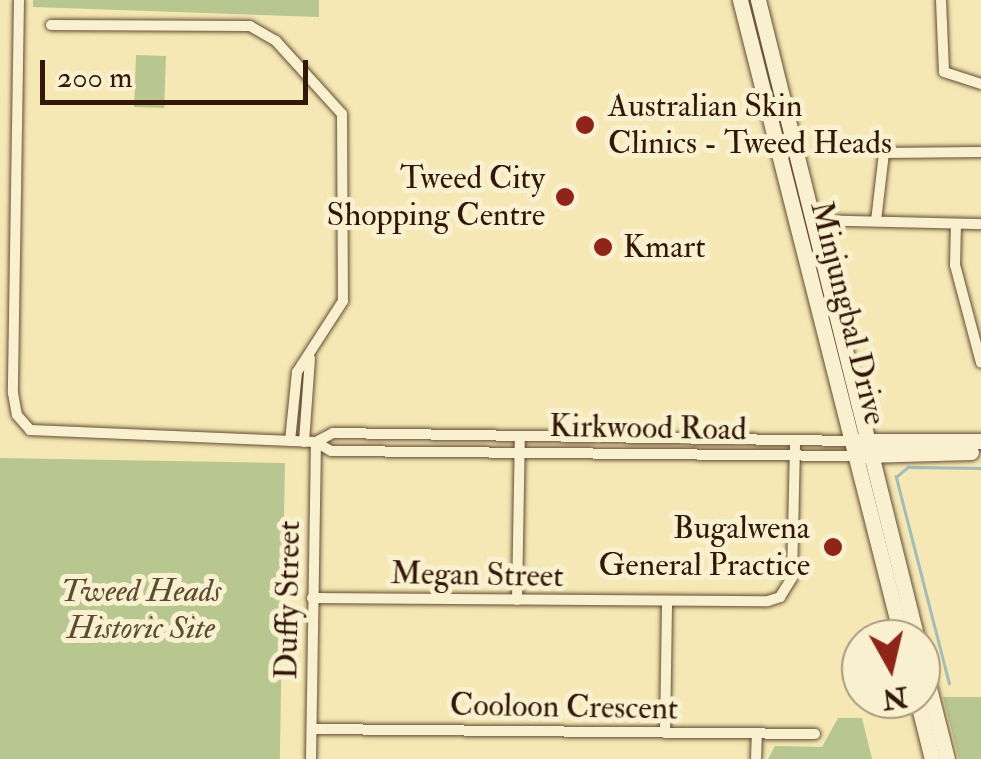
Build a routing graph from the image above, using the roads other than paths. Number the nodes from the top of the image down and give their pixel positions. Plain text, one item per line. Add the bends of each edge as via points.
1 (19, 0) edge
2 (740, 0) edge
3 (758, 0) edge
4 (941, 0) edge
5 (50, 25) dead end
6 (981, 84) edge
7 (981, 152) edge
8 (795, 218) junction
9 (813, 220) junction
10 (876, 221) junction
11 (956, 224) junction
12 (981, 224) edge
13 (311, 356) junction
14 (981, 363) edge
15 (520, 436) junction
16 (290, 441) junction
17 (795, 441) junction
18 (981, 441) edge
19 (310, 442) junction
20 (861, 448) junction
21 (981, 452) edge
22 (519, 454) junction
23 (794, 458) junction
24 (312, 598) junction
25 (518, 600) junction
26 (668, 602) junction
27 (898, 619) edge
28 (911, 619) edge
29 (922, 719) edge
30 (936, 719) edge
31 (312, 729) junction
32 (665, 733) junction
33 (815, 734) dead end
34 (756, 735) junction
35 (311, 759) edge
36 (756, 759) edge
37 (932, 759) edge
38 (946, 759) edge

1 - 16 street, Kirkwood Road via 13,393 22,424 48,434
2 - 8 main road, Minjungbal Drive
3 - 9 main road, Minjungbal Drive
4 - 6 street via 944,72
5 - 13 street via 250,26 276,41 331,98 346,127 343,301
7 - 10 street via 884,153
8 - 9 main road
8 - 20 main road, Minjungbal Drive
9 - 10 street
9 - 20 main road, Minjungbal Drive
10 - 11 street
11 - 12 street
11 - 14 street via 955,266
13 - 16 street via 293,386
13 - 19 street, Duffy Street
15 - 17 street, Kirkwood Road
15 - 19 street, Kirkwood Road via 333,433
15 - 22 street
16 - 19 street, Kirkwood Road
17 - 20 street, Kirkwood Road
17 - 23 street, Megan Street
18 - 20 main road, Kirkwood Road
19 - 22 street, Kirkwood Road via 331,451
19 - 24 street, Duffy Street
20 - 21 main road, Kirkwood Road
20 - 23 street, Kirkwood Road
20 - 27 main road, Minjungbal Drive
20 - 28 main road, Minjungbal Drive
22 - 23 street, Kirkwood Road
22 - 25 street
23 - 26 street, Megan Street via 792,578 786,590 768,600
24 - 25 street, Megan Street
24 - 31 street, Duffy Street
25 - 26 street, Megan Street
26 - 32 street
29 - 37 main road
30 - 38 main road
31 - 32 street, Cooloon Crescent
31 - 35 street, Duffy Street
32 - 34 street, Cooloon Crescent
33 - 34 street, Cooloon Crescent
34 - 36 street

